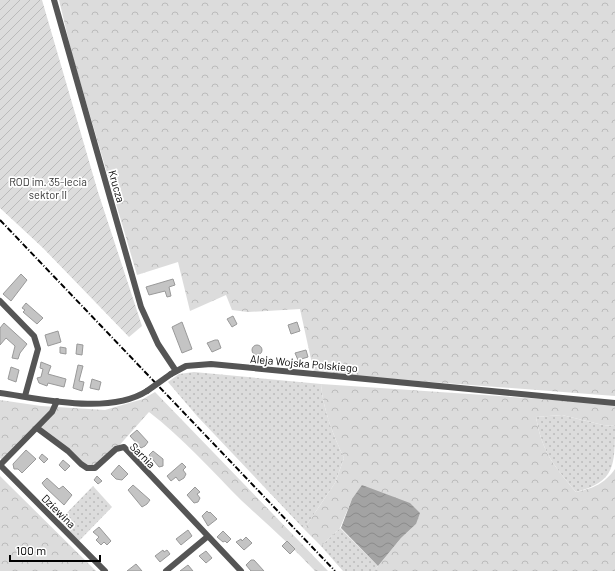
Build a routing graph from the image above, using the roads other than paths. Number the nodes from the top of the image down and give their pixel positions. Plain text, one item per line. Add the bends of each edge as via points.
1 (54, 0) edge
2 (0, 301) edge
3 (173, 372) junction
4 (0, 393) edge
5 (25, 396) junction
6 (57, 400) junction
7 (615, 403) edge
8 (37, 428) junction
9 (0, 465) edge
10 (207, 537) junction
11 (105, 571) edge
12 (166, 571) edge
13 (241, 571) edge

1 - 3 street, Krucza via 141,307
2 - 5 street via 34,336 38,349
3 - 6 street, Aleja Wojska Polskiego, bridge via 147,391 117,403
3 - 7 street, Aleja Wojska Polskiego via 186,366 212,364
4 - 5 street, Aleja Wojska Polskiego
5 - 6 street, Aleja Wojska Polskiego
6 - 8 street via 55,409
8 - 9 street
8 - 10 street, Sarnia via 87,468 95,468 116,449 124,447
9 - 11 street, Dziewina
10 - 12 street
10 - 13 street, Sarnia

